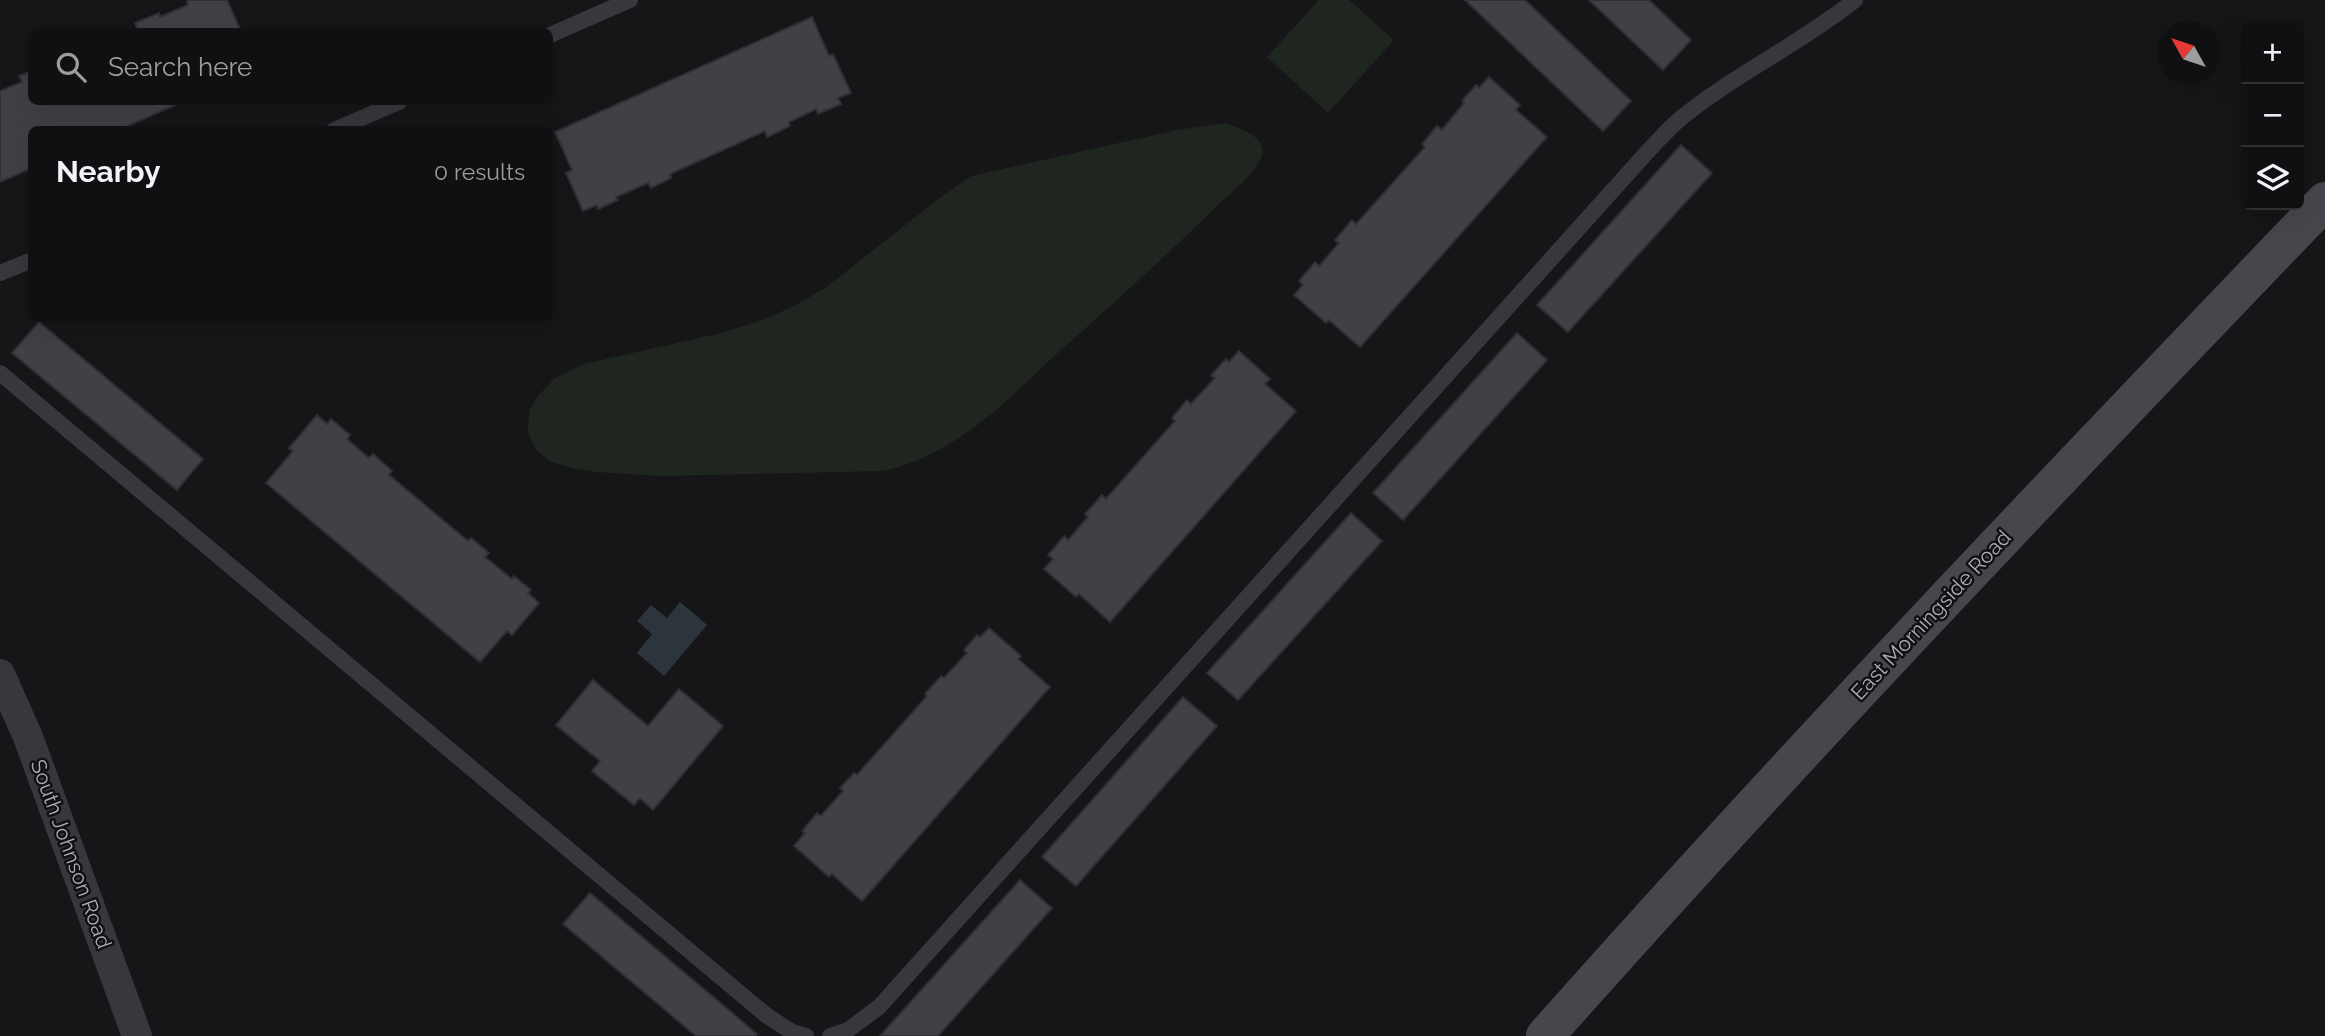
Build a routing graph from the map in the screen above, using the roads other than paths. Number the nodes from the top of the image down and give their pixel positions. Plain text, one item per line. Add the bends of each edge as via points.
1 (629, 0) edge
2 (1856, 0) edge
3 (553, 34) edge
4 (392, 105) edge
5 (343, 126) edge
6 (2325, 201) edge
7 (28, 262) edge
8 (0, 273) edge
9 (0, 373) edge
10 (0, 674) edge
11 (137, 1036) edge
12 (806, 1036) edge
13 (830, 1036) edge
14 (1545, 1036) edge

1 - 3 lane
2 - 13 lane via 1678,120 879,1007 848,1030
4 - 5 lane
6 - 14 street, East Morningside Road via 1896,653
7 - 8 lane
9 - 12 lane via 766,1015
10 - 11 street, South Johnson Road via 33,748

